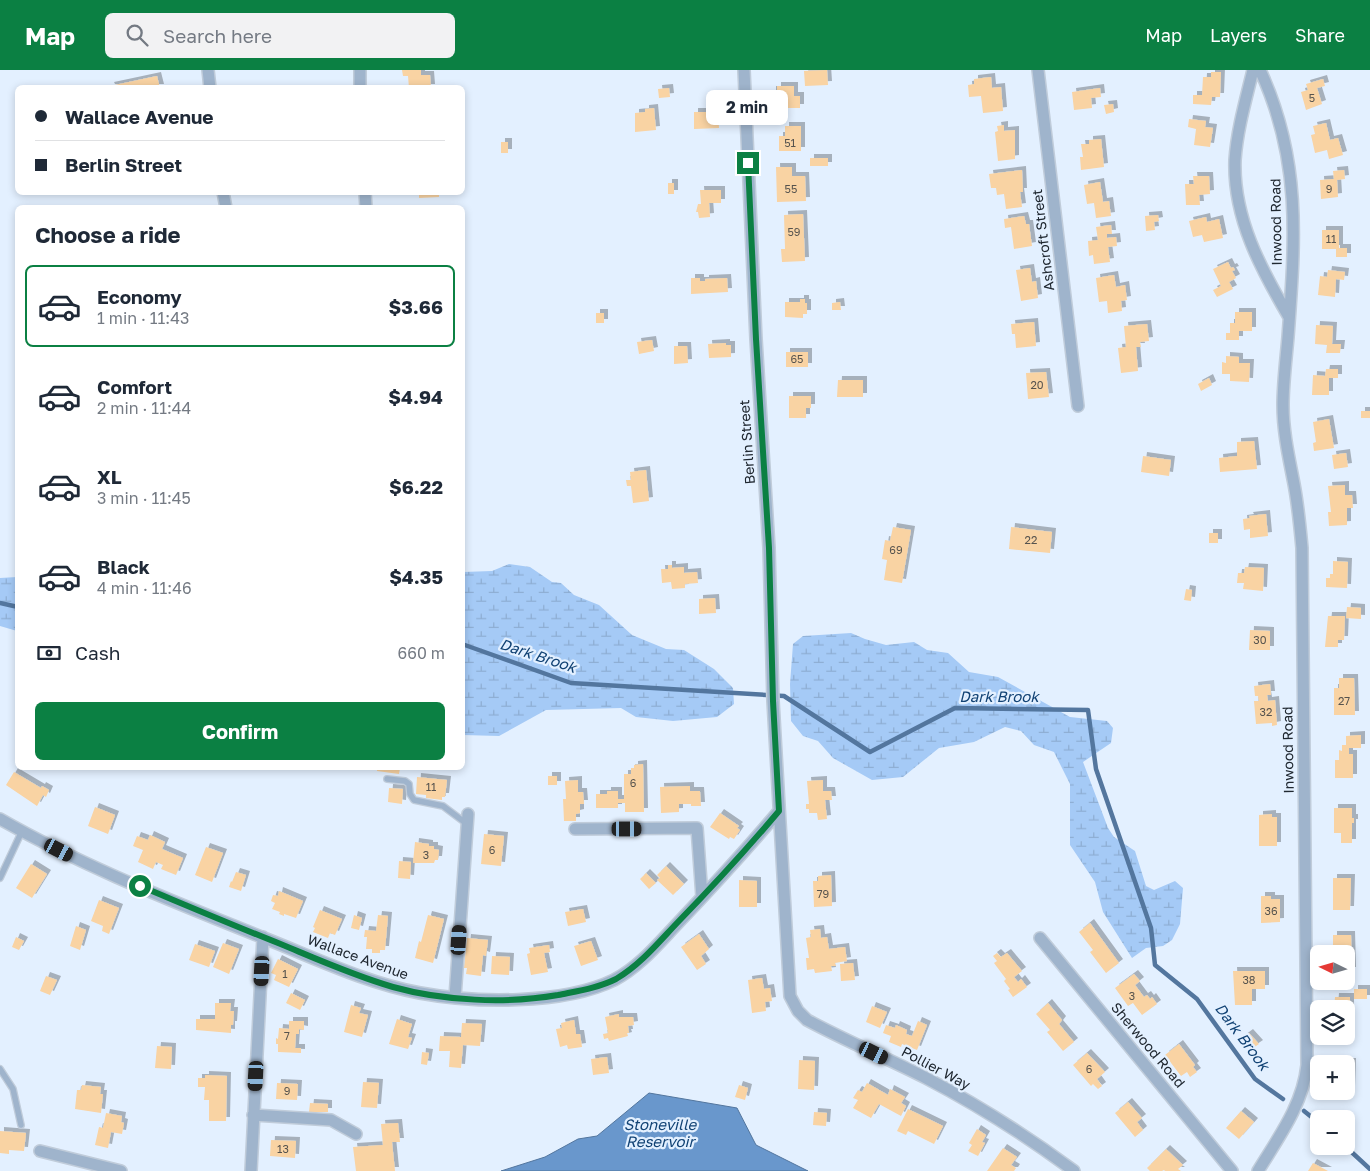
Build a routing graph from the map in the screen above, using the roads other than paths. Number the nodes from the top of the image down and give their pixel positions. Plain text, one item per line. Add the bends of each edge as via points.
1 (208, 70) edge
2 (360, 70) edge
3 (744, 70) edge
4 (1038, 70) edge
5 (1253, 70) edge
6 (1260, 70) edge
7 (210, 85) edge
8 (360, 85) edge
9 (1289, 317) junction
10 (1078, 406) dead end
11 (387, 779) dead end
12 (779, 811) junction
13 (0, 819) edge
14 (468, 819) joint
15 (575, 829) dead end
16 (22, 831) junction
17 (0, 878) edge
18 (702, 897) junction
19 (263, 938) junction
20 (1040, 938) dead end
21 (455, 997) junction
22 (0, 1069) edge
23 (253, 1115) junction
24 (21, 1125) dead end
25 (356, 1134) dead end
26 (40, 1151) dead end
27 (121, 1171) edge
28 (251, 1171) edge
29 (1074, 1171) edge
30 (1232, 1171) edge
31 (1258, 1171) edge

1 - 7 street
2 - 8 street
3 - 12 street, Berlin Street
4 - 10 street, Ashcroft Street
5 - 9 street, Inwood Road via 1235,160 1237,195 1245,229 1258,262
6 - 9 street, Inwood Road via 1280,122 1292,185 1293,252
9 - 31 street, Inwood Road via 1283,406 1302,548 1307,1065 1297,1104
11 - 14 lane via 406,781 414,800 443,806
12 - 18 street, Wallace Avenue
12 - 29 street, Pollier Way via 788,985 798,1011 813,1023 967,1101
13 - 16 street, Wallace Avenue
14 - 21 street
15 - 18 street via 696,828
16 - 17 lane
16 - 19 street, Wallace Avenue via 89,865
18 - 21 street, Wallace Avenue via 641,961 619,977 600,985 527,999
19 - 21 street, Wallace Avenue via 378,982 420,993
19 - 23 street
20 - 30 street, Sherwood Road
22 - 24 lane via 12,1089
23 - 25 street via 332,1120
23 - 28 street
26 - 27 street

